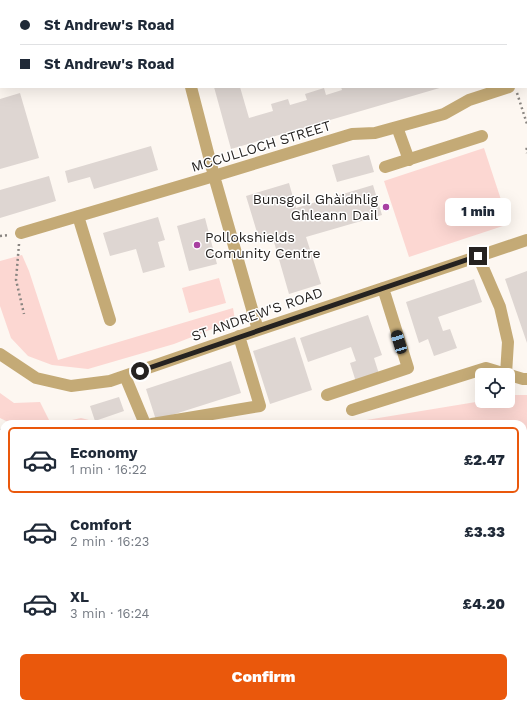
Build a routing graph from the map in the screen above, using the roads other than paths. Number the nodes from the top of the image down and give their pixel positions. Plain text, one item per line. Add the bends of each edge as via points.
1 (191, 88) edge
2 (506, 88) edge
3 (397, 127) junction
4 (482, 136) dead end
5 (409, 160) junction
6 (385, 167) dead end
7 (214, 176) junction
8 (78, 216) junction
9 (20, 233) road end
10 (527, 240) edge
11 (478, 256) junction
12 (383, 288) junction
13 (110, 320) dead end
14 (258, 330) junction
15 (238, 336) junction
16 (0, 354) edge
17 (506, 368) edge
18 (475, 371) edge
19 (125, 376) junction
20 (515, 377) edge
21 (527, 379) edge
22 (327, 395) dead end
23 (352, 410) dead end
24 (143, 420) edge
25 (176, 420) edge

1 - 7 street
2 - 3 street, MCCULLOCH STREET via 469,100 444,114
3 - 5 street
3 - 7 street, MCCULLOCH STREET via 375,134 352,134
4 - 5 street
5 - 6 street
7 - 8 street, MCCULLOCH STREET
7 - 14 street
8 - 9 street, MCCULLOCH STREET
8 - 13 street
10 - 11 street, ST ANDREW'S ROAD
11 - 12 street, ST ANDREW'S ROAD
11 - 17 street via 500,308 508,342
12 - 14 street, ST ANDREW'S ROAD
12 - 22 street via 408,368
14 - 15 street, ST ANDREW'S ROAD
15 - 19 street, ST ANDREW'S ROAD
15 - 25 street via 260,406
16 - 19 street, ST ANDREW'S ROAD via 36,378 71,386 110,381
18 - 23 street
19 - 24 street
20 - 21 street

